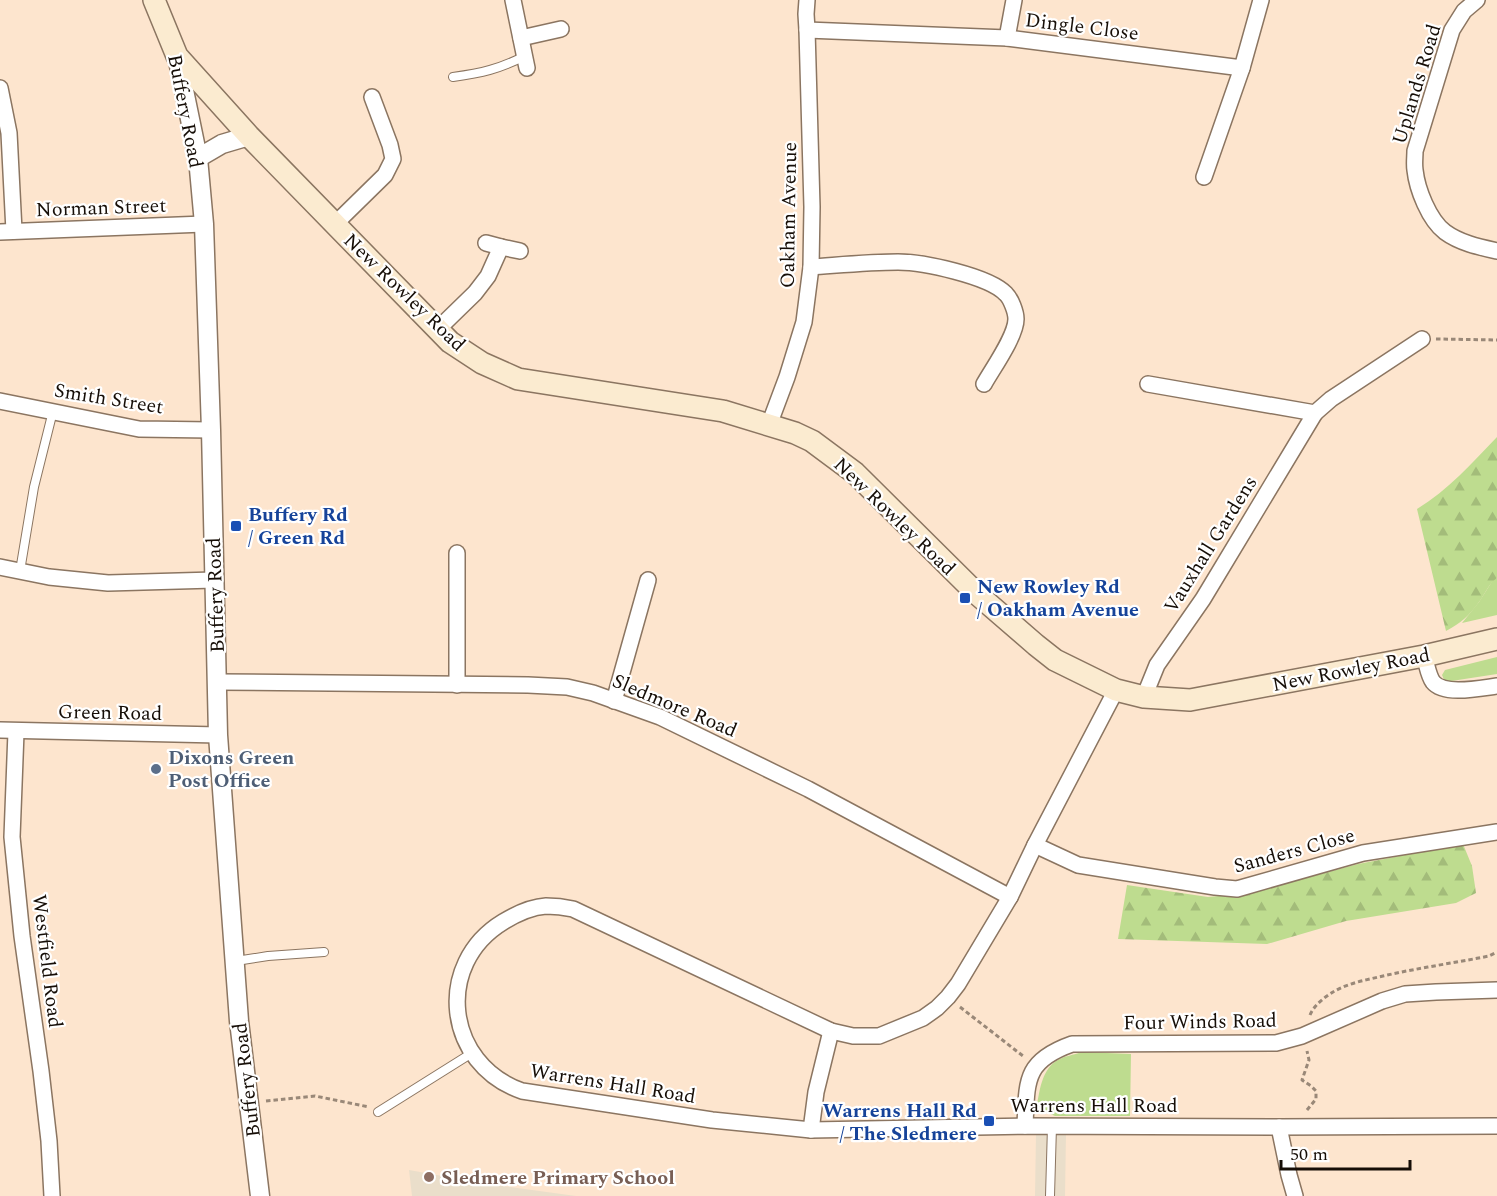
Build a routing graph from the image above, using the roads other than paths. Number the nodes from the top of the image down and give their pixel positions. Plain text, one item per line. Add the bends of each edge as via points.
1 (154, 0) edge
2 (513, 0) edge
3 (807, 0) edge
4 (1014, 0) edge
5 (1261, 0) edge
6 (1478, 0) edge
7 (561, 30) dead end
8 (807, 30) junction
9 (521, 38) junction
10 (1007, 38) junction
11 (177, 56) junction
12 (526, 62) joint
13 (1242, 68) junction
14 (453, 77) dead end
15 (0, 88) edge
16 (372, 97) dead end
17 (249, 136) junction
18 (198, 158) junction
19 (1204, 177) dead end
20 (204, 224) junction
21 (335, 224) junction
22 (7, 232) edge
23 (486, 243) dead end
24 (501, 247) junction
25 (1497, 250) edge
26 (520, 251) dead end
27 (812, 267) junction
28 (438, 329) junction
29 (1422, 339) road end
30 (984, 384) dead end
31 (1148, 384) dead end
32 (0, 401) edge
33 (53, 411) junction
34 (1315, 413) junction
35 (769, 425) junction
36 (211, 430) junction
37 (457, 553) dead end
38 (0, 567) edge
39 (20, 571) junction
40 (214, 580) junction
41 (648, 580) dead end
42 (1497, 639) edge
43 (1424, 656) junction
44 (218, 682) junction
45 (457, 684) junction
46 (1497, 686) edge
47 (1116, 690) junction
48 (1144, 697) junction
49 (614, 701) junction
50 (0, 730) edge
51 (16, 732) junction
52 (218, 735) junction
53 (1497, 832) edge
54 (1035, 846) junction
55 (1010, 897) junction
56 (324, 952) dead end
57 (234, 961) junction
58 (1497, 990) edge
59 (831, 1031) junction
60 (472, 1053) junction
61 (381, 1110) road end
62 (1025, 1126) junction
63 (1052, 1126) junction
64 (1497, 1126) edge
65 (1279, 1127) junction
66 (811, 1130) junction
67 (52, 1196) edge
68 (260, 1196) edge
69 (1050, 1196) edge
70 (1295, 1196) edge

1 - 11 main road, Buffery Road
2 - 9 street
3 - 8 street, Oakham Avenue
4 - 10 street
5 - 13 street
6 - 25 street, Uplands Road via 1452,30 1415,151 1415,169 1419,192 1444,232 1469,244
7 - 9 street
8 - 10 street, Dingle Close
8 - 27 street, Oakham Avenue
9 - 12 street
10 - 13 street, Dingle Close
11 - 17 main road, New Rowley Road
11 - 18 street, Buffery Road
12 - 14 lane
13 - 19 street
15 - 22 street via 9,133
16 - 21 street via 393,159 386,175
17 - 18 street via 222,144
17 - 21 main road, New Rowley Road
18 - 20 street, Buffery Road
20 - 22 street, Norman Street
20 - 36 street, Buffery Road
21 - 28 main road, New Rowley Road
23 - 24 street
24 - 26 street
24 - 28 street via 475,293
27 - 30 street via 927,264 992,284 1007,294 1016,317 1014,331
27 - 35 street, Oakham Avenue via 804,322
28 - 35 main road, New Rowley Road via 482,363 518,379 723,411
29 - 34 street, Vauxhall Gardens
31 - 34 street
32 - 33 street, Smith Street
33 - 36 street, Smith Street via 139,429
33 - 39 lane via 34,487
34 - 48 street, Vauxhall Gardens via 1203,599 1157,665
35 - 47 main road, New Rowley Road via 795,432 835,457 976,594 1055,660
36 - 40 street, Buffery Road
37 - 45 street
38 - 39 street
39 - 40 street via 108,583
40 - 44 street, Buffery Road
41 - 49 street
42 - 43 main road, New Rowley Road
43 - 46 street via 1438,687 1446,690
43 - 48 main road, New Rowley Road via 1190,699
44 - 45 street, Sledmore Road
44 - 52 street, Buffery Road
45 - 49 street, Sledmore Road via 567,687
47 - 48 main road, New Rowley Road
47 - 54 street, Warrens Hall Road
49 - 55 street, Sledmore Road via 660,717 808,789
50 - 51 street, Green Road
51 - 52 street, Green Road
51 - 67 street, Westfield Road via 12,837 50,1141
52 - 57 street, Buffery Road
53 - 54 street, Sanders Close via 1363,853 1237,889 1078,865
54 - 55 street, Warrens Hall Road
55 - 59 street, Warrens Hall Road via 958,984 937,1008 913,1023 879,1036
56 - 57 lane
57 - 68 street, Buffery Road
58 - 62 street, Four Winds Road via 1405,994 1276,1043 1072,1044 1042,1059 1032,1072 1027,1084
59 - 60 street, Warrens Hall Road via 573,909 544,906 514,915 498,925 468,957 459,983 458,1007
59 - 66 street
60 - 61 lane
60 - 66 street, Warrens Hall Road via 496,1078 522,1091 712,1120
62 - 63 street, Warrens Hall Road
62 - 66 street, Warrens Hall Road
63 - 65 street, Warrens Hall Road
63 - 69 lane
64 - 65 street, Warrens Hall Road
65 - 70 street

